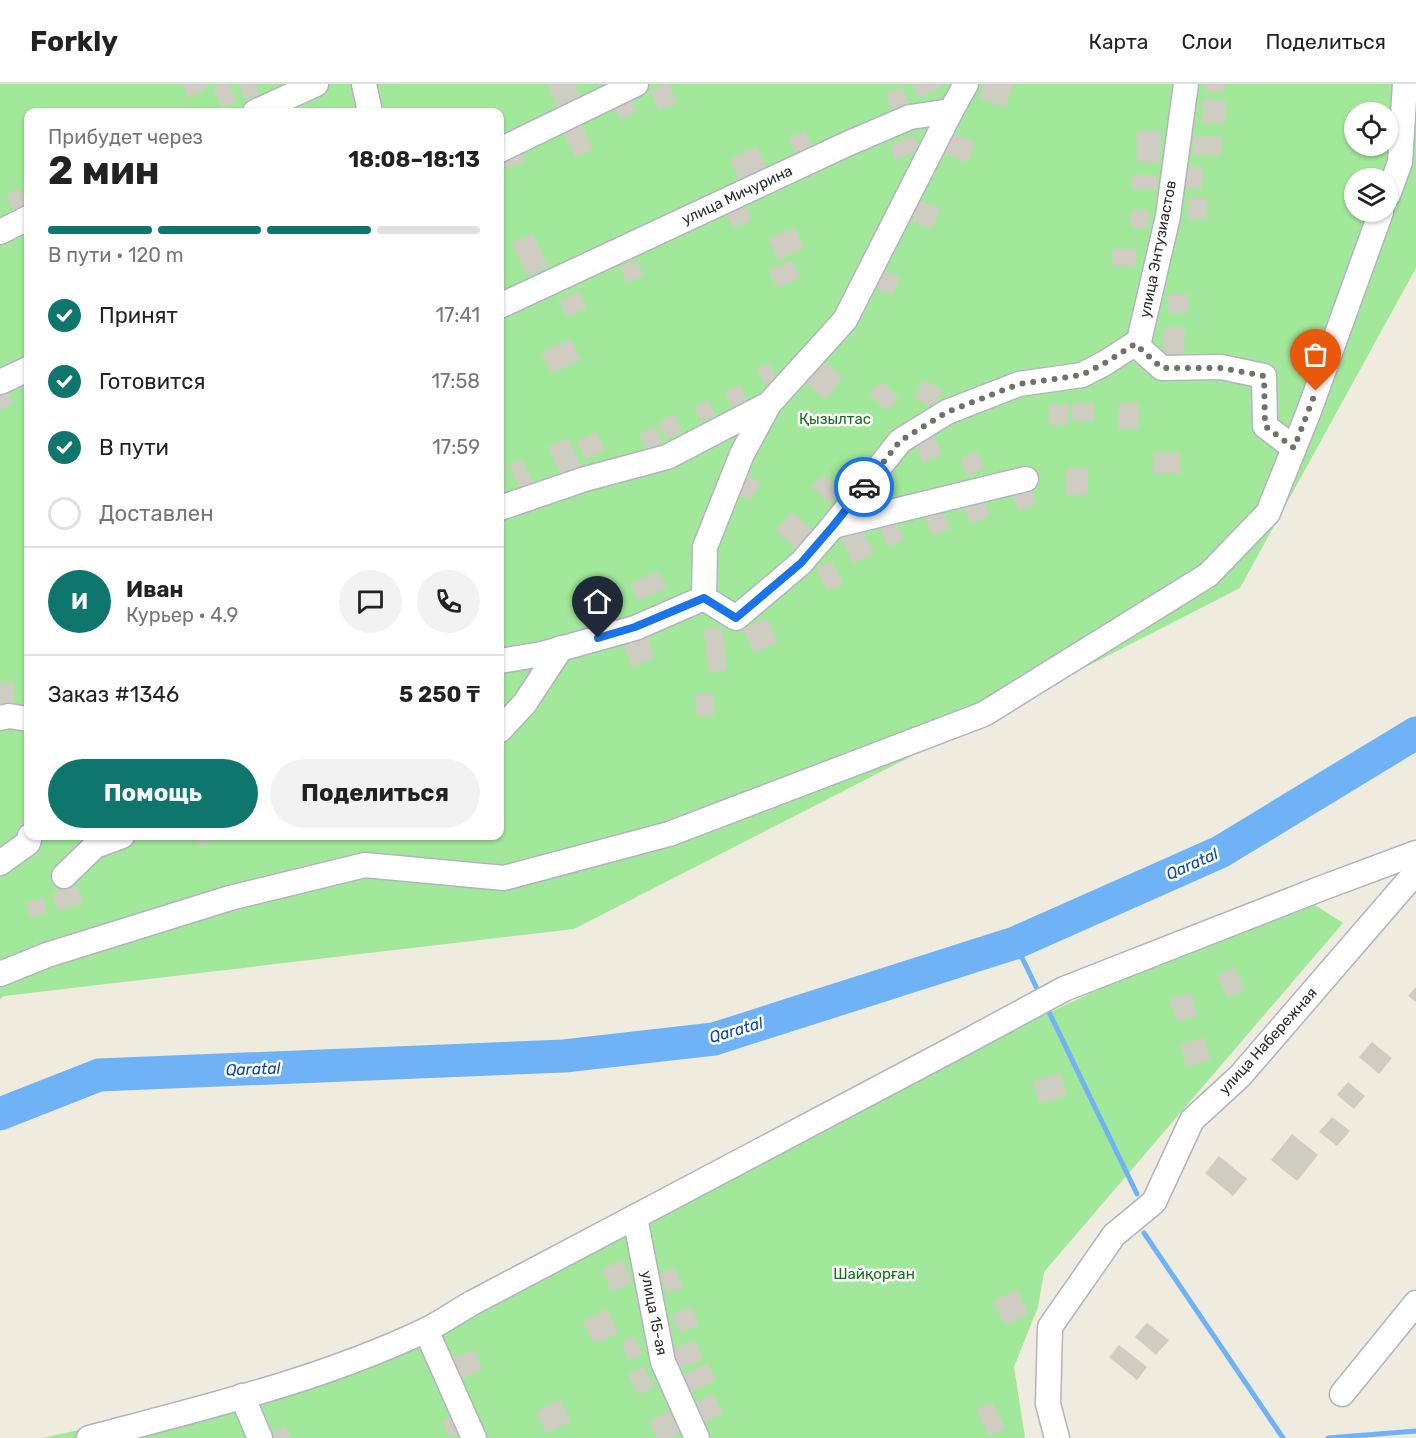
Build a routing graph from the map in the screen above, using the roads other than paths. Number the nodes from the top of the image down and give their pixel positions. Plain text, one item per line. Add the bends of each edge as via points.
1 (316, 84) edge
2 (364, 84) edge
3 (636, 84) edge
4 (966, 84) edge
5 (1186, 84) edge
6 (1405, 84) edge
7 (264, 108) edge
8 (369, 108) edge
9 (951, 111) junction
10 (504, 148) edge
11 (1398, 168) edge
12 (24, 221) edge
13 (1377, 222) edge
14 (0, 232) edge
15 (504, 304) edge
16 (1135, 344) junction
17 (24, 371) edge
18 (0, 382) edge
19 (769, 404) junction
20 (1294, 448) junction
21 (1026, 479) dead end
22 (504, 507) edge
23 (833, 526) junction
24 (704, 598) junction
25 (561, 648) junction
26 (504, 660) edge
27 (0, 718) edge
28 (24, 718) edge
29 (504, 726) edge
30 (29, 840) edge
31 (111, 840) edge
32 (1416, 853) edge
33 (0, 863) edge
34 (1416, 872) edge
35 (64, 876) dead end
36 (0, 974) edge
37 (635, 1217) junction
38 (1416, 1303) edge
39 (426, 1330) junction
40 (1342, 1394) dead end
41 (242, 1396) junction
42 (88, 1438) edge
43 (260, 1438) edge
44 (474, 1438) edge
45 (697, 1438) edge
46 (1057, 1438) edge

1 - 7 street
2 - 8 street
3 - 10 street
4 - 9 street
5 - 16 street, улица Энтузиастов via 1168,216 1140,340
6 - 11 street
9 - 15 street, улица Мичурина via 910,117 868,135
9 - 19 street via 845,320
12 - 14 street
13 - 20 street
16 - 20 street via 1162,368 1221,368 1264,376 1265,426
16 - 23 street via 1082,375 1019,384 947,412 900,441
17 - 18 street
19 - 22 street via 667,457
19 - 24 street via 742,454 705,547
20 - 36 street via 1268,513 1208,575 984,714 669,834 504,878 365,865 230,898
21 - 23 street
23 - 24 street via 801,563 736,618
24 - 25 street via 635,627
25 - 26 street
25 - 29 street via 525,703
27 - 28 street
30 - 33 street
31 - 35 street via 95,846
32 - 37 street via 1064,989
34 - 46 street, улица Набережная via 1240,1076 1192,1120 1154,1202 1114,1235 1050,1327 1048,1404
37 - 39 street
37 - 45 street, улица 15-ая via 663,1362
38 - 40 street
39 - 41 street via 365,1356
39 - 44 street
41 - 42 street
41 - 43 street

